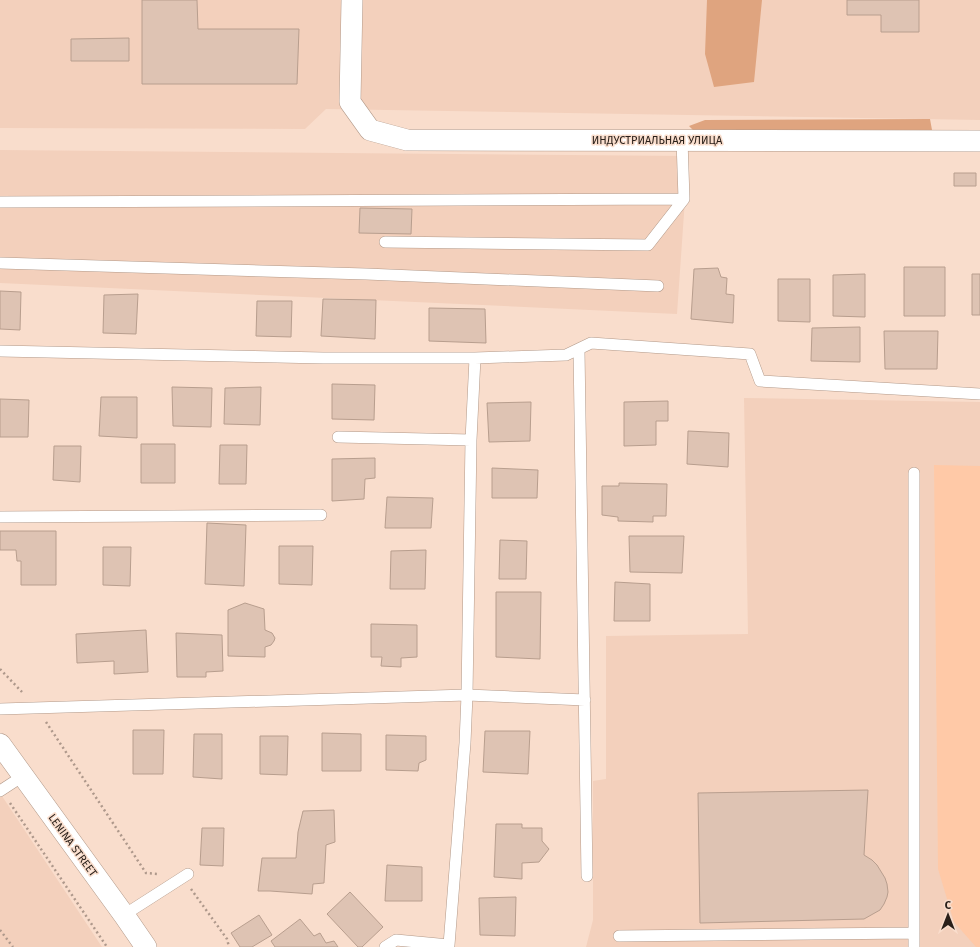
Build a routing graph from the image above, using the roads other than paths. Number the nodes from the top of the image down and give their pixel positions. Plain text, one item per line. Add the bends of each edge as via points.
1 (352, 0) edge
2 (682, 140) junction
3 (980, 141) edge
4 (684, 199) junction
5 (0, 202) edge
6 (385, 242) dead end
7 (0, 263) edge
8 (658, 286) dead end
9 (579, 350) junction
10 (0, 351) edge
11 (475, 358) junction
12 (980, 394) edge
13 (338, 437) dead end
14 (471, 440) junction
15 (914, 473) dead end
16 (321, 515) dead end
17 (0, 517) edge
18 (467, 695) junction
19 (585, 700) junction
20 (0, 709) edge
21 (0, 744) edge
22 (23, 776) junction
23 (4, 795) edge
24 (185, 876) road end
25 (587, 876) dead end
26 (124, 915) junction
27 (914, 933) junction
28 (619, 936) dead end
29 (146, 947) edge
30 (385, 947) edge
31 (914, 947) edge

1 - 2 street, ИНДУСТРИАЛЬНАЯ УЛИЦА via 350,102 370,130 407,140
2 - 3 street, ИНДУСТРИАЛЬНАЯ УЛИЦА
2 - 4 lane
4 - 5 lane
4 - 6 lane via 648,245
7 - 8 lane
9 - 11 lane via 566,355
9 - 12 lane via 591,343 750,354 760,381
9 - 19 lane
10 - 11 lane via 323,358
11 - 14 lane
13 - 14 lane
14 - 18 lane
15 - 27 lane
16 - 17 lane
18 - 19 lane
18 - 20 lane
18 - 30 lane via 466,743 449,945 396,940
19 - 25 lane
21 - 22 street, LENINA STREET
22 - 23 lane
22 - 26 street, LENINA STREET
24 - 26 lane
26 - 29 street, LENINA STREET
27 - 28 lane
27 - 31 lane

